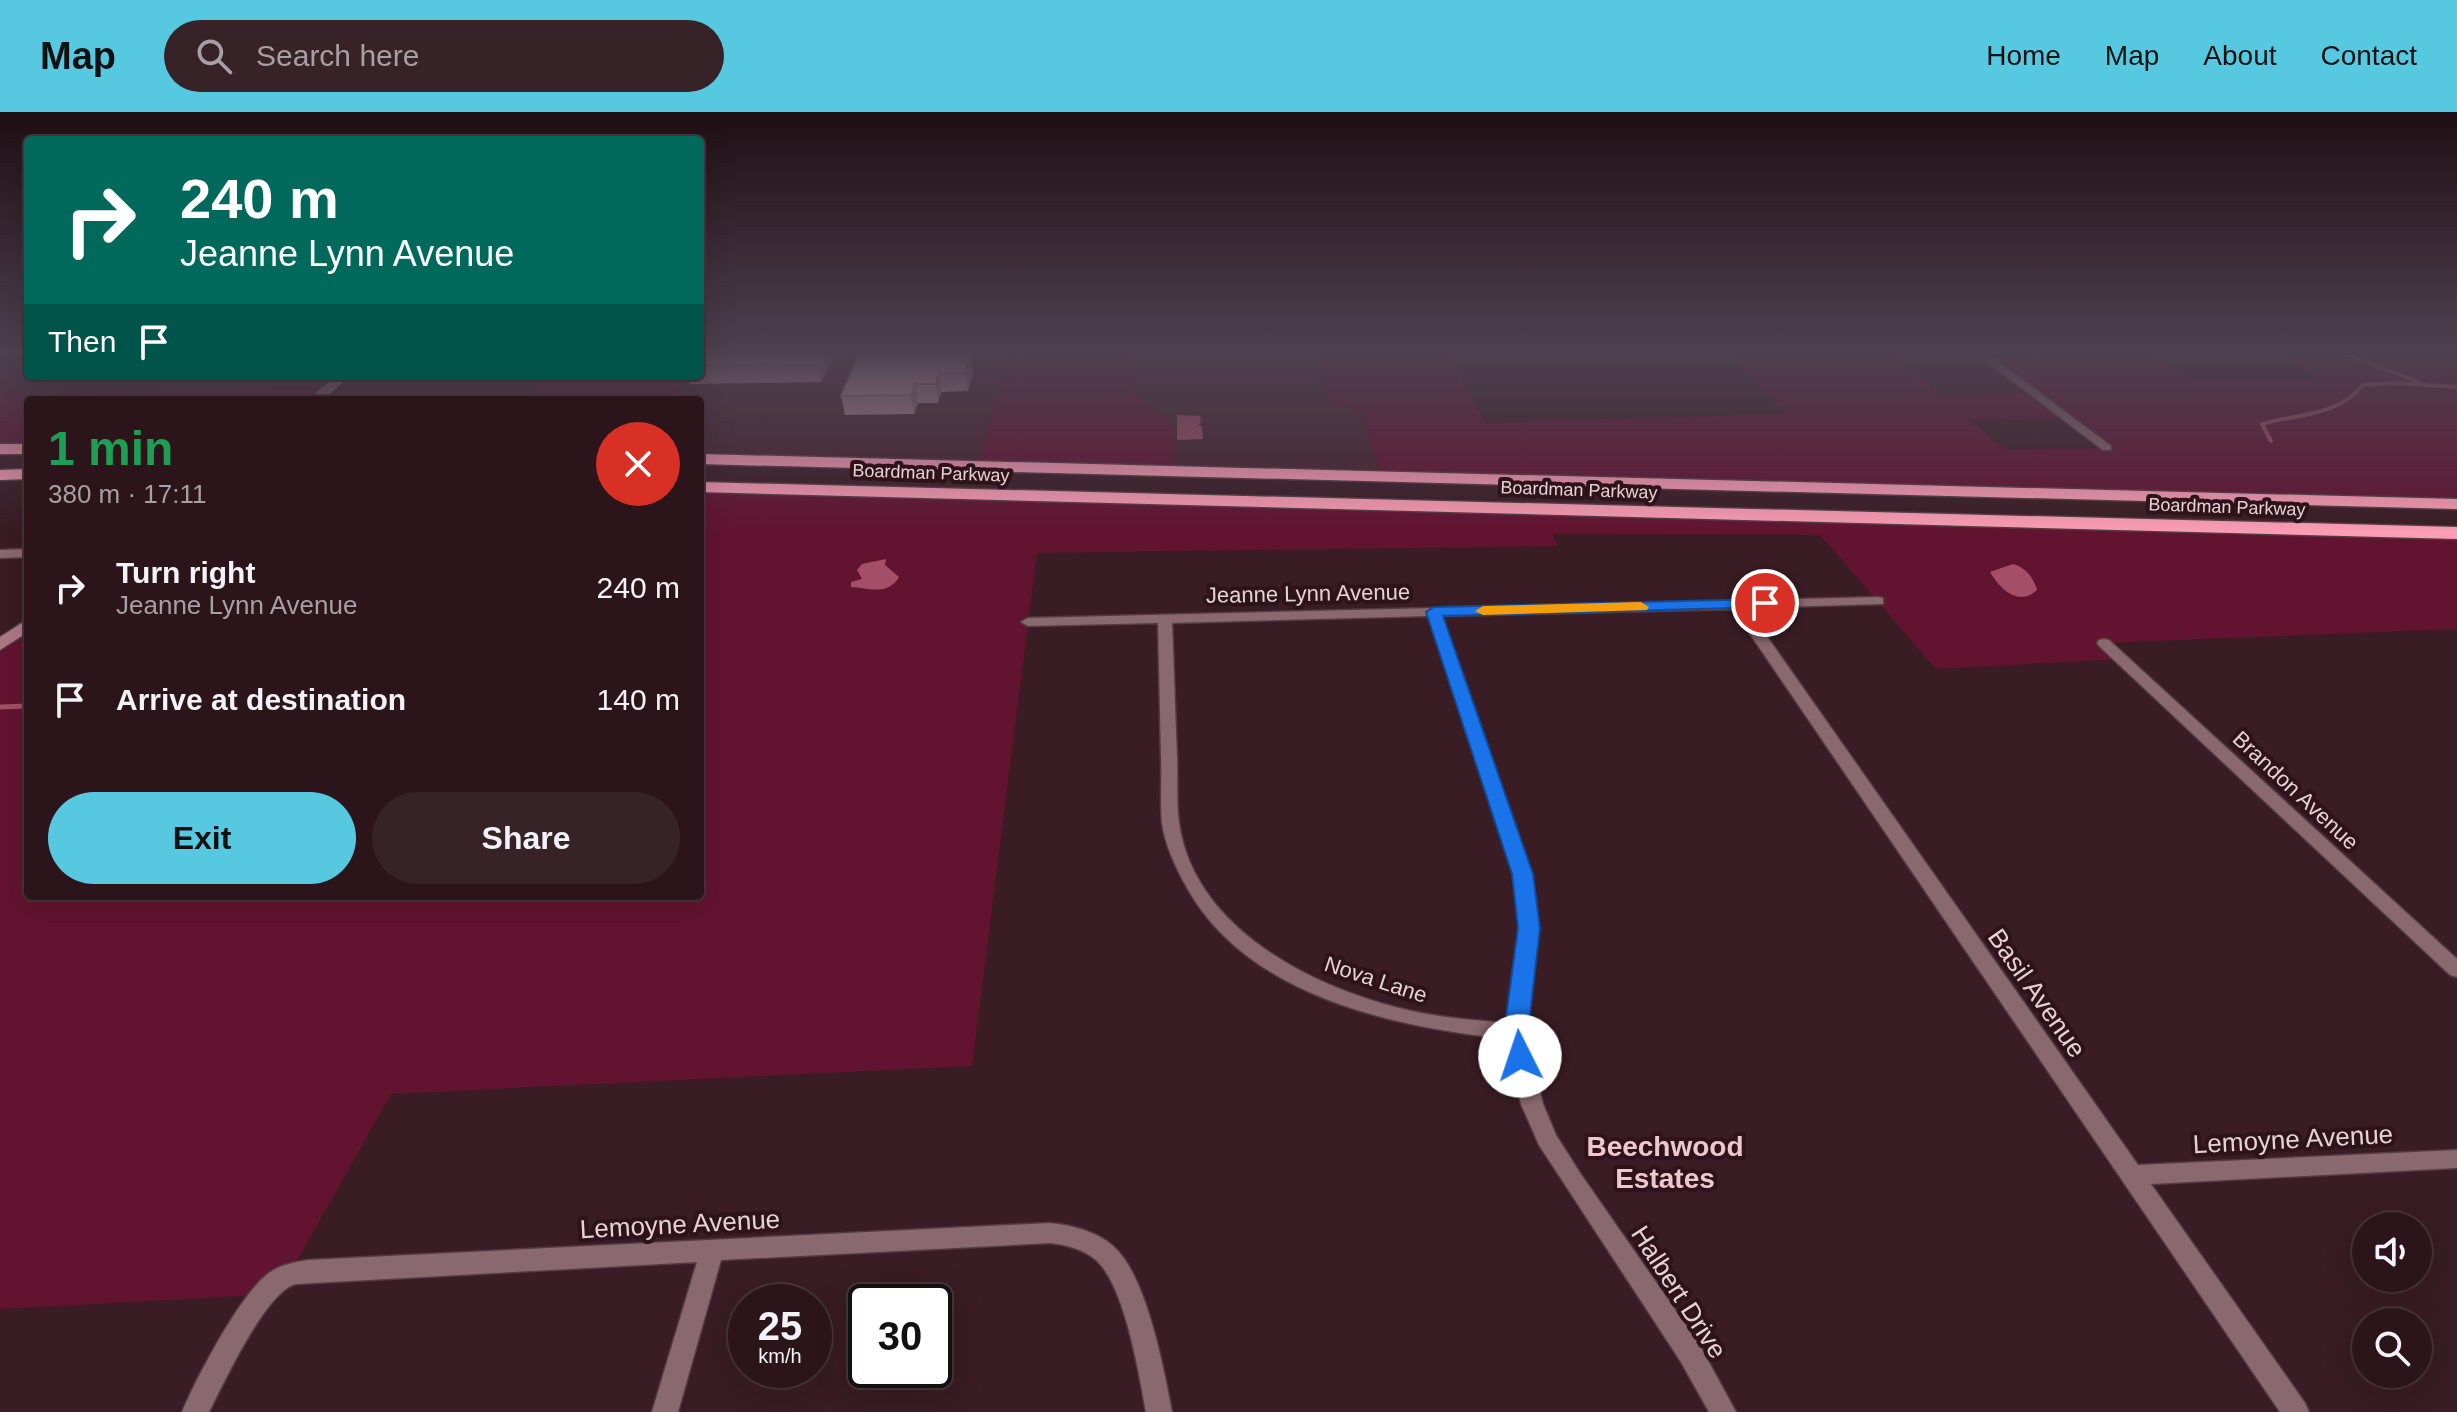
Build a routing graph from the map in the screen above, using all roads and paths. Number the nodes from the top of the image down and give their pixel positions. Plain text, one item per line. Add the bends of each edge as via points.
1 (2060, 413) edge
2 (2107, 448) dead end
3 (0, 449) edge
4 (24, 449) edge
5 (704, 459) edge
6 (24, 474) edge
7 (0, 475) edge
8 (704, 487) edge
9 (2457, 504) edge
10 (2457, 533) edge
11 (24, 553) edge
12 (0, 554) edge
13 (1878, 601) dead end
14 (1737, 604) junction
15 (1434, 612) junction
16 (1165, 618) junction
17 (1028, 622) dead end
18 (24, 627) edge
19 (2104, 643) dead end
20 (0, 645) edge
21 (2457, 970) edge
22 (1516, 1032) junction
23 (2457, 1159) edge
24 (2131, 1175) junction
25 (712, 1251) junction
26 (195, 1412) edge
27 (665, 1412) edge
28 (1159, 1412) edge
29 (1723, 1412) edge
30 (2296, 1412) edge

1 - 2 street
3 - 4 highway
5 - 9 highway, Boardman Parkway
6 - 7 highway
8 - 10 highway, Boardman Parkway
11 - 12 street
13 - 14 street, Jeanne Lynn Avenue
14 - 15 street, Jeanne Lynn Avenue
14 - 24 street, Basil Avenue
15 - 16 street, Jeanne Lynn Avenue
15 - 22 street, Halbert Drive via 1523,874 1529,928
16 - 17 street, Jeanne Lynn Avenue
16 - 22 street, Nova Lane via 1174,840 1190,881 1210,909 1272,963 1352,1001 1431,1022
18 - 20 street
19 - 21 street, Brandon Avenue
22 - 29 street, Halbert Drive via 1524,1080 1547,1139 1690,1353
23 - 24 street, Lemoyne Avenue
24 - 30 street, Basil Avenue
25 - 26 street, Lemoyne Avenue via 308,1271 279,1279 262,1295
25 - 27 street
25 - 28 street, Lemoyne Avenue via 1050,1233 1084,1241 1106,1254 1125,1285

